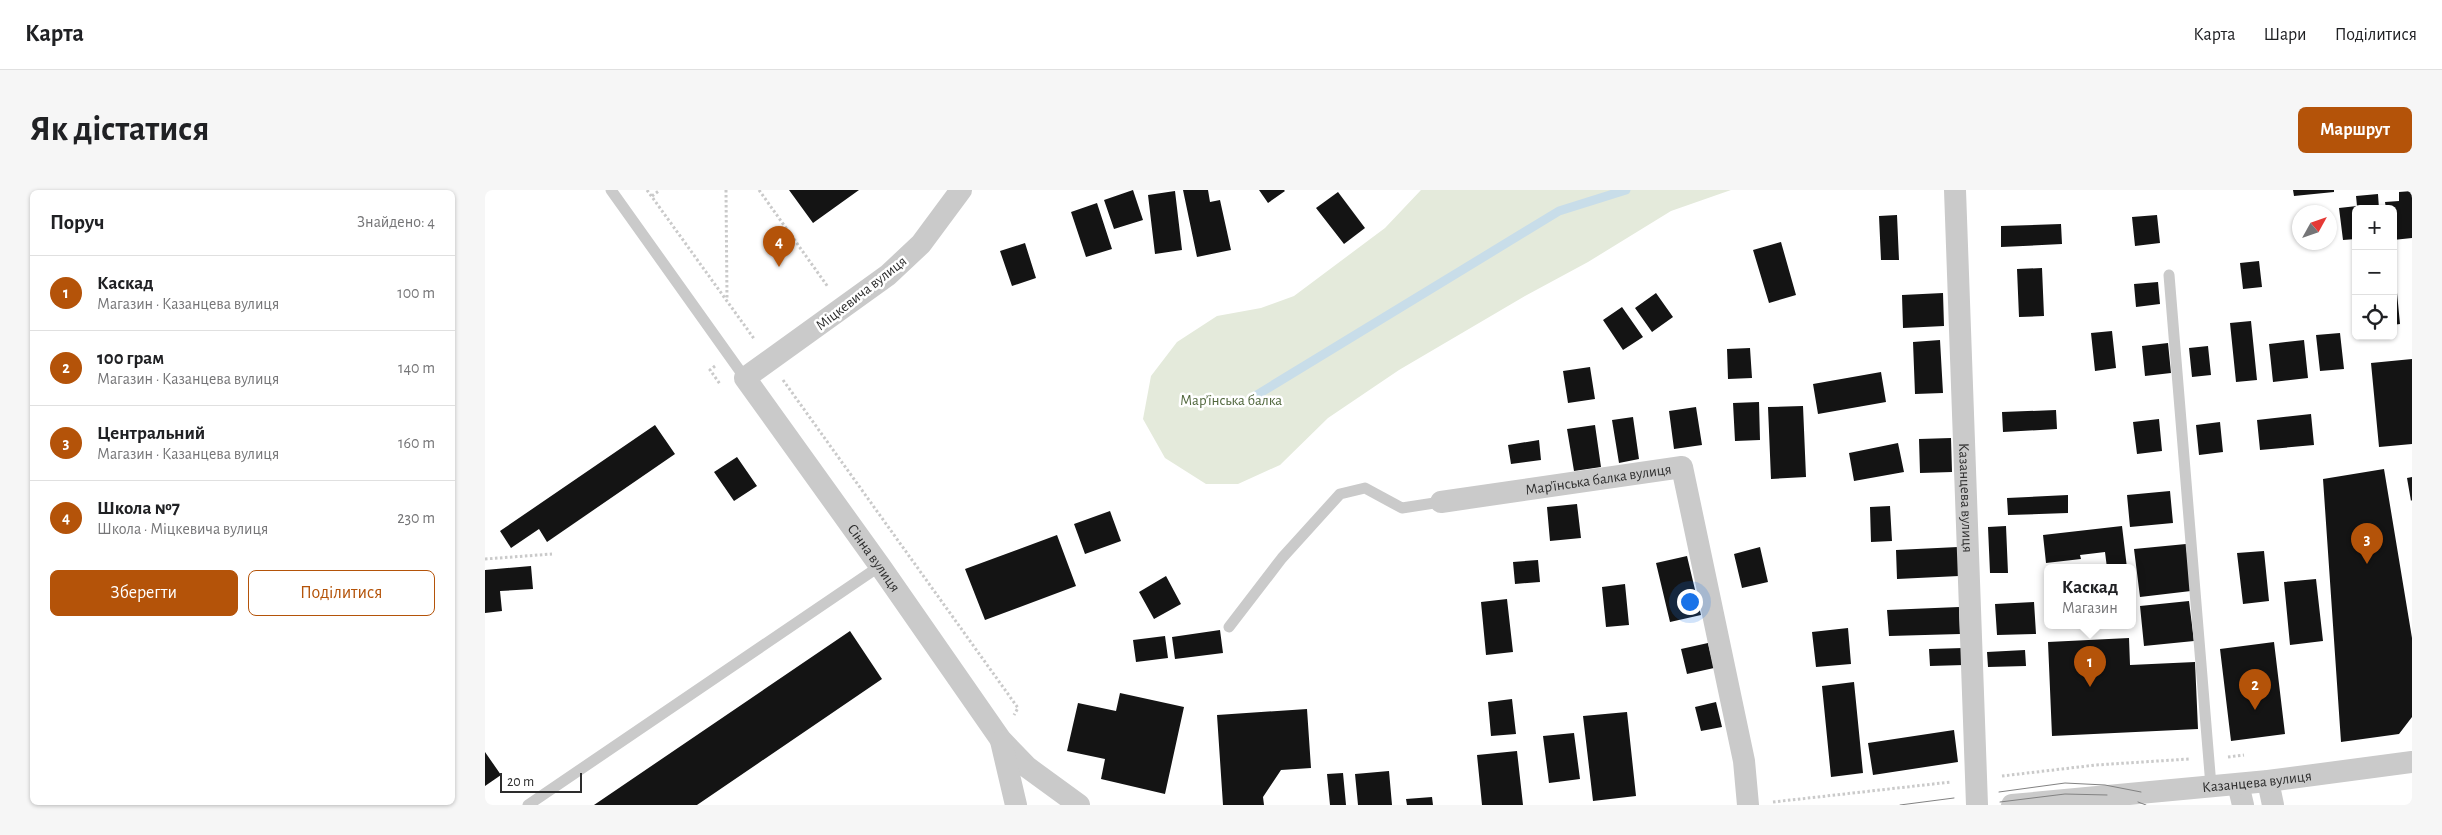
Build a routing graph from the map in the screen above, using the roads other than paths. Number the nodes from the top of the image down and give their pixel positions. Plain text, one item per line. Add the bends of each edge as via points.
1 (611, 190) edge
2 (961, 190) edge
3 (1955, 190) edge
4 (2169, 275) dead end
5 (745, 378) junction
6 (1441, 502) joint
7 (880, 566) junction
8 (1229, 627) dead end
9 (1001, 740) junction
10 (2412, 762) edge
11 (2268, 781) junction
12 (2211, 786) junction
13 (2241, 794) edge
14 (528, 805) edge
15 (1016, 805) edge
16 (1079, 805) edge
17 (1748, 805) edge
18 (1977, 805) edge
19 (2012, 805) edge
20 (2273, 805) edge

1 - 5 lane
2 - 5 street, Міцкевича вулиця via 935,227 905,260
3 - 18 street, Казанцева вулиця
4 - 12 lane
5 - 7 street, Сінна вулиця
6 - 8 lane via 1402,508 1365,488 1340,494 1282,558
6 - 17 street, Мар’їнська балка вулиця via 1682,467 1744,761
7 - 9 street, Сінна вулиця
7 - 14 lane
9 - 15 street
9 - 16 street via 1027,767
10 - 11 street, Казанцева вулиця
11 - 13 street, Казанцева вулиця
11 - 20 street
12 - 13 street, Казанцева вулиця
12 - 19 street, Казанцева вулиця

